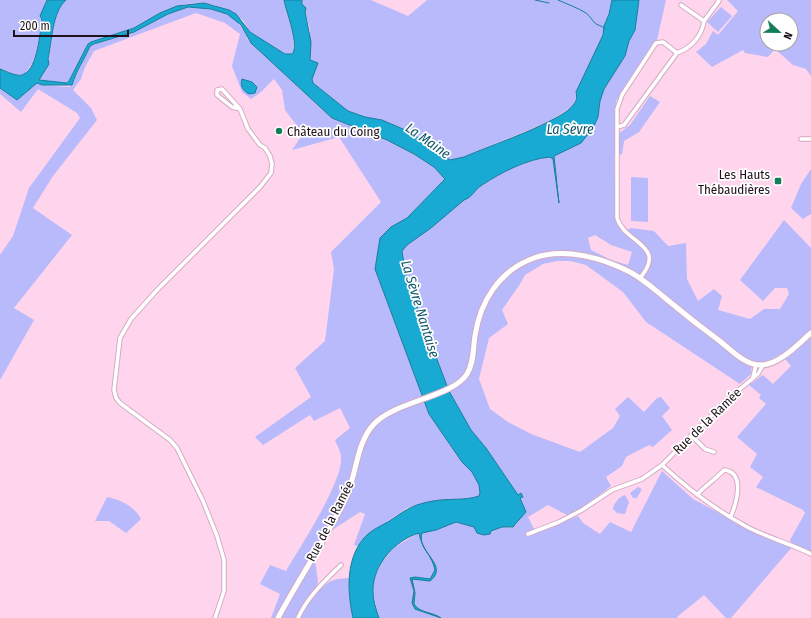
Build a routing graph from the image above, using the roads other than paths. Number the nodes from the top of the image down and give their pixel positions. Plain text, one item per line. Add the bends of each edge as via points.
1 (718, 0) edge
2 (681, 5) dead end
3 (704, 21) junction
4 (677, 53) junction
5 (240, 109) junction
6 (617, 126) junction
7 (801, 139) dead end
8 (811, 139) edge
9 (640, 278) junction
10 (811, 333) edge
11 (756, 365) junction
12 (763, 365) junction
13 (753, 377) junction
14 (691, 436) junction
15 (714, 452) dead end
16 (662, 466) junction
17 (697, 495) junction
18 (731, 516) junction
19 (528, 534) dead end
20 (811, 554) edge
21 (341, 565) dead end
22 (215, 618) edge
23 (278, 618) edge
24 (298, 618) edge

1 - 3 street
2 - 3 street
3 - 4 street via 703,28 689,49
4 - 6 street via 624,125
4 - 6 street via 663,42 656,43 618,101
5 - 5 street via 222,89 217,90 217,95 232,107
5 - 22 street via 248,129 270,156 271,173 130,319 120,338 114,390 120,403 178,448 203,501 218,536 224,560 224,591
6 - 9 street via 617,218 622,229 642,244 648,252 649,264
7 - 8 street
9 - 11 main road via 736,355
9 - 23 main road, Rue de la Ramée via 620,268 572,254 537,257 502,278 487,297 477,323 470,369 465,378 454,386 386,414 366,434 346,497
10 - 12 main road via 775,360
11 - 12 main road
11 - 13 street, Rue de la Ramée
12 - 13 street, Rue de la Ramée
13 - 14 street, Rue de la Ramée
14 - 15 street via 705,449
14 - 16 street, Rue de la Ramée
16 - 17 street
16 - 19 street, Rue de la Ramée via 642,479 612,490 559,522
17 - 18 street
17 - 18 street via 724,470 732,473 737,479 737,492
18 - 20 street via 753,530
21 - 24 street via 316,588 304,604

